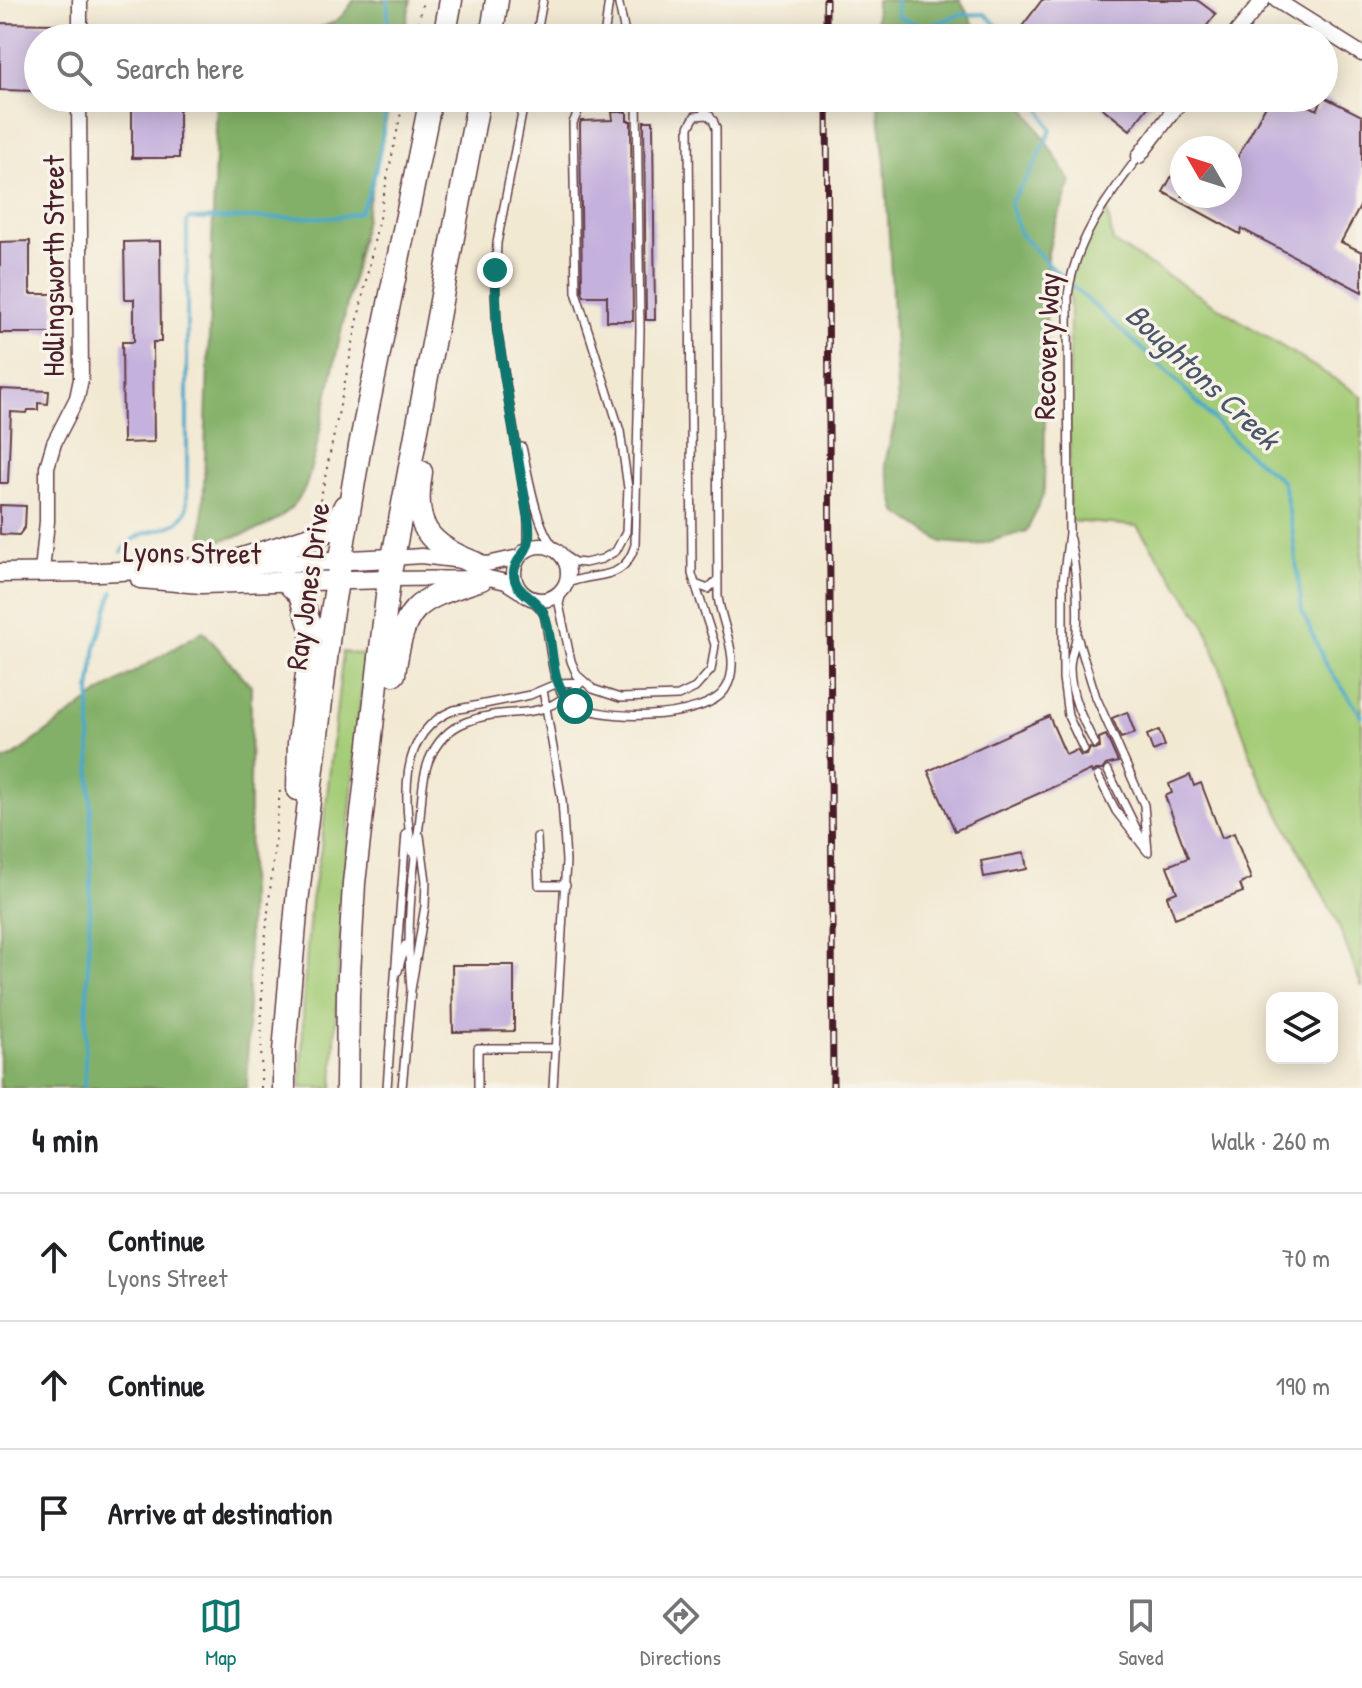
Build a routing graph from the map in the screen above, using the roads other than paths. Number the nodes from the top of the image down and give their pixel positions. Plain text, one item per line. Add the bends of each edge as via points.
1 (80, 0) edge
2 (451, 0) edge
3 (497, 0) edge
4 (543, 0) edge
5 (609, 0) edge
6 (618, 0) edge
7 (1263, 0) edge
8 (1276, 0) edge
9 (80, 24) edge
10 (447, 24) edge
11 (493, 24) edge
12 (539, 24) edge
13 (606, 24) edge
14 (623, 24) edge
15 (1243, 24) edge
16 (1314, 24) edge
17 (1338, 39) edge
18 (1362, 54) edge
19 (79, 112) edge
20 (428, 112) edge
21 (476, 112) edge
22 (522, 112) edge
23 (578, 112) edge
24 (639, 112) edge
25 (705, 112) edge
26 (1172, 112) edge
27 (712, 119) junction
28 (1139, 156) joint
29 (438, 312) junction
30 (512, 410) junction
31 (353, 487) junction
32 (1069, 533) junction
33 (559, 552) junction
34 (521, 555) junction
35 (223, 565) junction
36 (390, 569) junction
37 (339, 571) junction
38 (478, 571) junction
39 (42, 572) junction
40 (0, 575) edge
41 (718, 577) junction
42 (692, 579) junction
43 (286, 581) junction
44 (565, 586) junction
45 (525, 595) junction
46 (1077, 636) junction
47 (582, 682) junction
48 (558, 683) junction
49 (543, 690) junction
50 (565, 698) junction
51 (546, 709) junction
52 (1095, 744) dead end
53 (1084, 750) dead end
54 (1108, 771) dead end
55 (1098, 776) dead end
56 (407, 815) junction
57 (419, 826) junction
58 (537, 837) dead end
59 (1148, 852) junction
60 (413, 862) junction
61 (354, 883) junction
62 (566, 885) junction
63 (297, 902) junction
64 (407, 939) junction
65 (394, 990) junction
66 (411, 990) junction
67 (556, 1048) junction
68 (284, 1088) edge
69 (347, 1088) edge
70 (387, 1088) edge
71 (402, 1088) edge
72 (478, 1088) edge
73 (553, 1088) edge

1 - 9 street
2 - 10 highway
3 - 11 highway
4 - 12 lane
5 - 13 lane
6 - 14 lane
7 - 15 street
8 - 16 street
17 - 18 street
19 - 39 street, Hollingsworth Street via 81,379 47,467
20 - 31 highway, Ray Jones Drive
21 - 29 highway
22 - 30 lane via 495,270 497,330
23 - 33 lane via 573,123 576,292 620,431 627,526 620,546 602,559 575,562
24 - 44 lane via 635,545 621,569
25 - 27 lane
26 - 28 street, Recovery Way
27 - 41 lane
27 - 42 lane via 698,115 689,127
28 - 32 lane, Recovery Way via 1092,223 1070,276
29 - 36 highway
29 - 38 highway via 440,360 418,505 439,547
30 - 33 lane via 543,528
30 - 34 lane via 528,517 528,544
31 - 35 highway via 329,530
31 - 37 highway, Ray Jones Drive
32 - 46 lane, Recovery Way via 1076,569
32 - 53 lane, Recovery Way via 1062,619 1065,700
33 - 34 street via 539,546
33 - 44 street via 568,569
34 - 38 street, Lyons Street
34 - 45 street via 515,580
35 - 37 street, Lyons Street
35 - 39 street, Lyons Street
36 - 37 street, Lyons Street
36 - 38 street, Lyons Street
36 - 38 street, Lyons Street via 421,556
36 - 61 highway
37 - 43 street, Lyons Street
37 - 63 highway, Ray Jones Drive
38 - 45 street, Lyons Street
38 - 61 highway via 437,594 403,624 372,824
39 - 40 street, Lyons Street
40 - 43 street, Lyons Street via 201,584
41 - 42 lane via 704,589
41 - 50 lane via 732,672 714,701 669,714 599,714
42 - 47 lane via 715,645 711,670 702,682 686,694 636,699 603,694
43 - 63 highway via 300,595 312,631 299,743
44 - 45 street via 544,600
44 - 47 lane via 559,599 562,618 571,661
45 - 48 lane via 544,614
46 - 52 lane via 1072,681
46 - 59 lane via 1096,697 1144,805
47 - 48 lane
47 - 50 lane
48 - 49 lane
48 - 50 lane
49 - 51 lane
49 - 56 lane via 454,710 433,721 410,758
50 - 51 lane
51 - 57 lane via 479,718 448,731 429,762
51 - 62 lane via 562,800
54 - 59 lane
55 - 59 lane via 1116,811
56 - 60 lane
56 - 65 lane
57 - 60 lane
57 - 66 lane via 426,893
58 - 62 lane via 539,885
60 - 64 lane
61 - 69 highway
62 - 67 lane
63 - 68 highway, Ray Jones Drive
64 - 65 lane
64 - 66 lane
65 - 70 lane
66 - 71 lane
67 - 72 lane via 478,1048
67 - 73 lane

